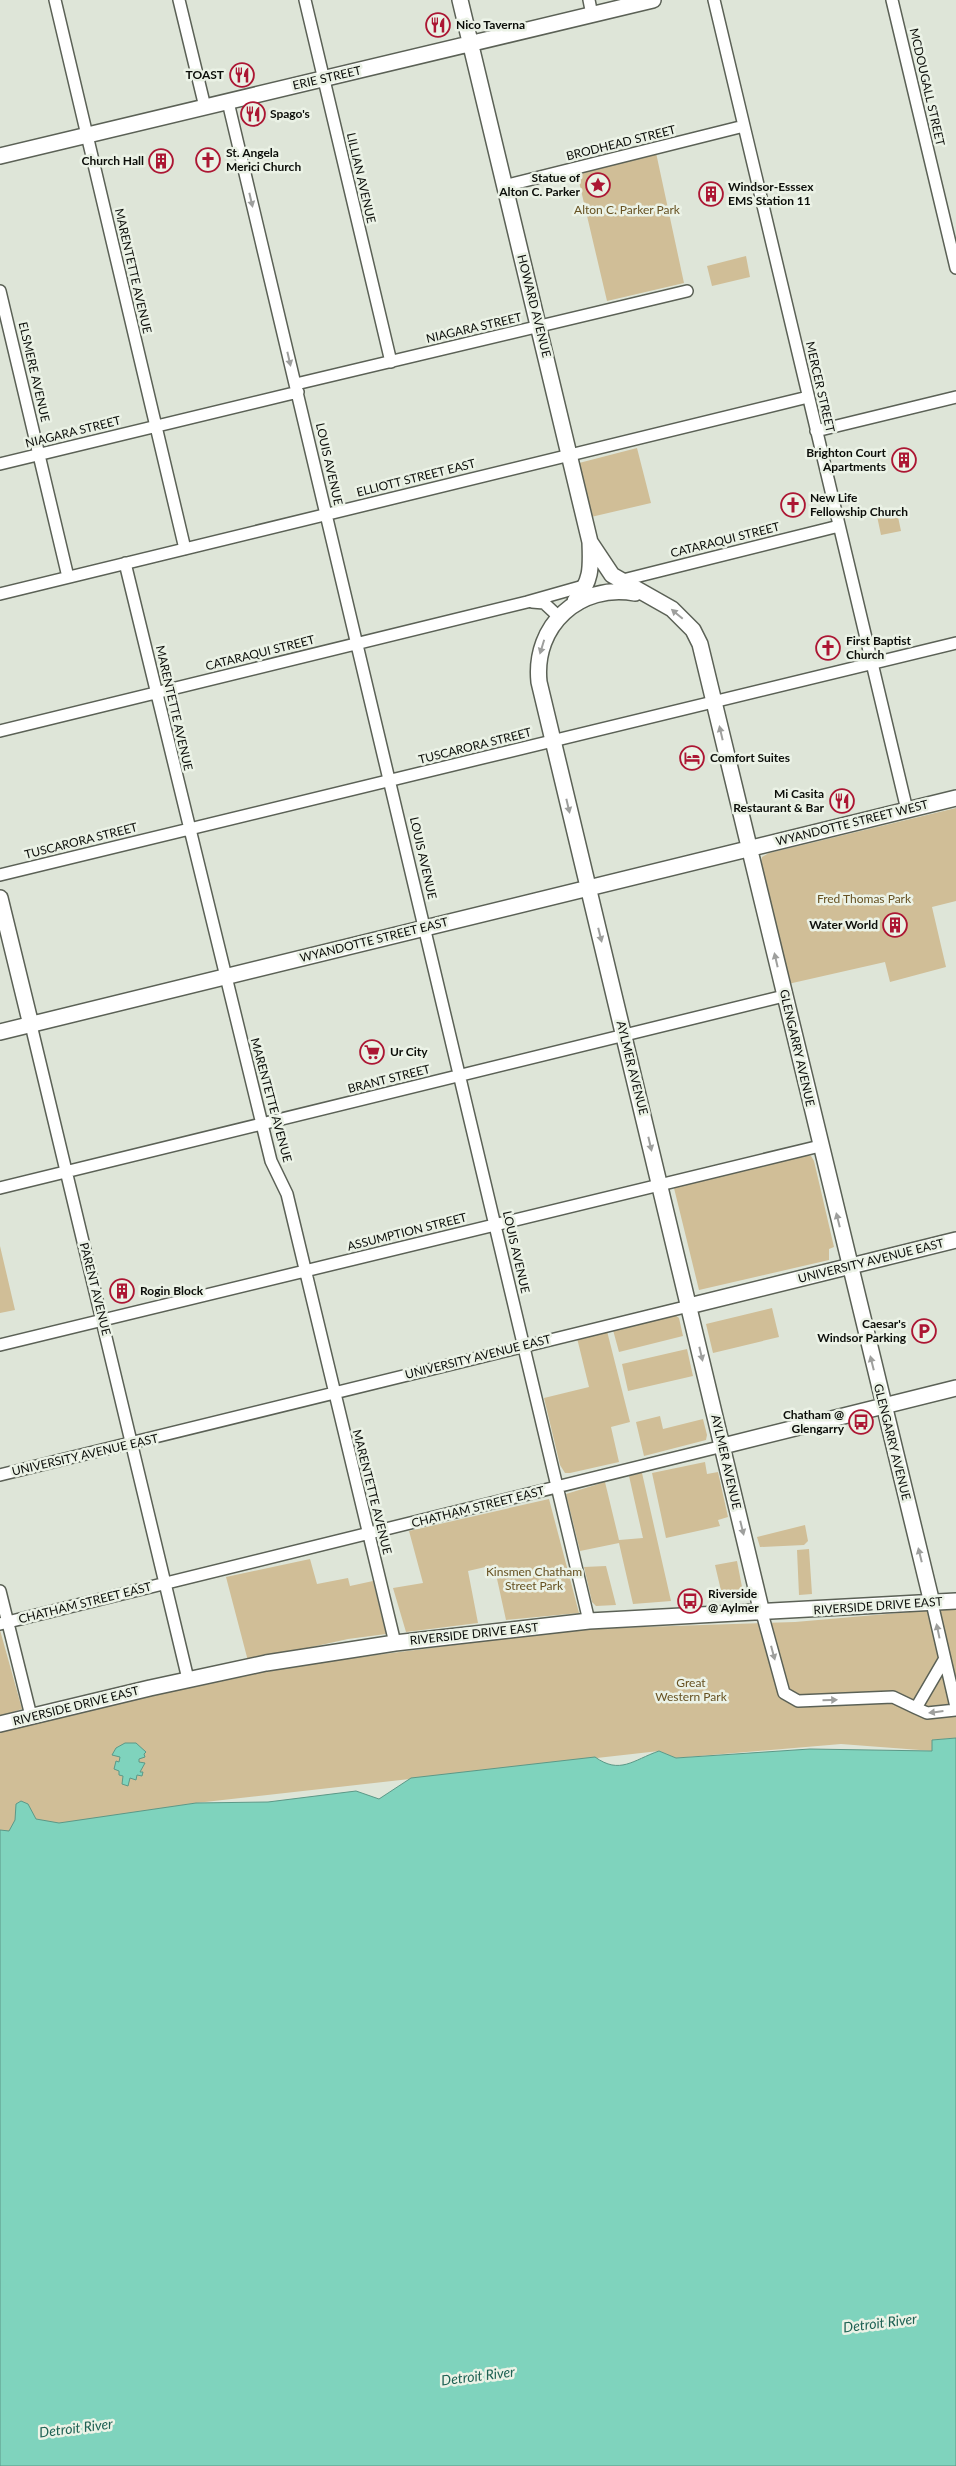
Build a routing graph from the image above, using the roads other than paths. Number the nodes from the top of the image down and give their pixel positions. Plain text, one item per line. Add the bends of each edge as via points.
1 (55, 0) edge
2 (179, 0) edge
3 (305, 0) edge
4 (460, 0) edge
5 (653, 0) edge
6 (714, 0) edge
7 (892, 0) edge
8 (590, 7) edge
9 (471, 44) junction
10 (324, 79) junction
11 (228, 102) junction
12 (205, 108) junction
13 (744, 126) junction
14 (87, 135) junction
15 (0, 156) edge
16 (504, 186) junction
17 (956, 268) edge
18 (0, 291) edge
19 (687, 291) dead end
20 (538, 326) junction
21 (391, 362) junction
22 (297, 388) junction
23 (808, 397) junction
24 (956, 397) edge
25 (156, 426) junction
26 (816, 431) junction
27 (39, 454) junction
28 (569, 455) junction
29 (0, 464) edge
30 (327, 514) junction
31 (839, 526) junction
32 (590, 542) junction
33 (185, 548) junction
34 (125, 563) junction
35 (68, 577) junction
36 (618, 581) junction
37 (587, 585) junction
38 (0, 594) edge
39 (644, 595) junction
40 (527, 602) junction
41 (564, 612) junction
42 (956, 643) edge
43 (358, 644) junction
44 (872, 663) junction
45 (156, 693) junction
46 (713, 700) junction
47 (0, 731) edge
48 (553, 741) junction
49 (390, 780) junction
50 (956, 798) edge
51 (906, 810) junction
52 (189, 829) junction
53 (749, 848) junction
54 (0, 875) edge
55 (589, 888) junction
56 (0, 898) edge
57 (425, 928) junction
58 (226, 977) junction
59 (784, 996) junction
60 (31, 1025) junction
61 (0, 1032) edge
62 (624, 1035) junction
63 (460, 1076) junction
64 (262, 1124) junction
65 (820, 1146) junction
66 (67, 1172) junction
67 (660, 1185) junction
68 (0, 1188) edge
69 (496, 1225) junction
70 (956, 1240) edge
71 (850, 1268) junction
72 (304, 1271) junction
73 (690, 1306) junction
74 (102, 1320) junction
75 (0, 1345) edge
76 (524, 1346) junction
77 (956, 1388) edge
78 (333, 1394) junction
79 (882, 1405) junction
80 (132, 1444) junction
81 (722, 1446) junction
82 (0, 1475) edge
83 (558, 1487) junction
84 (367, 1534) junction
85 (165, 1583) junction
86 (0, 1592) edge
87 (956, 1601) edge
88 (932, 1602) junction
89 (762, 1613) junction
90 (590, 1621) junction
91 (4, 1623) edge
92 (394, 1643) junction
93 (944, 1660) junction
94 (188, 1679) junction
95 (916, 1708) junction
96 (956, 1708) edge
97 (31, 1716) junction
98 (0, 1724) edge

1 - 14 street, MARENTETTE AVENUE
2 - 12 street
3 - 10 street, LILLIAN AVENUE
4 - 9 main road, HOWARD AVENUE
5 - 8 main road, ERIE STREET
6 - 13 street, MERCER STREET
7 - 17 street, MCDOUGALL STREET
8 - 9 main road, ERIE STREET
9 - 10 main road, ERIE STREET
9 - 16 main road, HOWARD AVENUE
10 - 11 main road, ERIE STREET
10 - 21 street, LILLIAN AVENUE
11 - 12 main road, ERIE STREET
11 -> 22 street, LOUIS AVENUE
12 - 14 main road, ERIE STREET
13 - 16 street, BRODHEAD STREET
13 - 23 street, MERCER STREET
14 - 15 main road, ERIE STREET
14 - 25 street, MARENTETTE AVENUE
16 - 20 main road, HOWARD AVENUE
18 - 27 street, ELSMERE AVENUE
19 - 20 street, NIAGARA STREET
20 - 21 street, NIAGARA STREET
20 - 28 main road, HOWARD AVENUE
21 - 22 street, NIAGARA STREET
22 - 25 street, NIAGARA STREET
22 - 30 street, LOUIS AVENUE
23 - 26 street, MERCER STREET
23 - 28 street, ELLIOTT STREET EAST
24 - 26 street
25 - 27 street, NIAGARA STREET
25 - 33 street, MARENTETTE AVENUE
26 - 31 street, MERCER STREET
27 - 29 street, NIAGARA STREET
27 - 35 street, ELSMERE AVENUE
28 - 30 street, ELLIOTT STREET EAST
28 - 32 main road, HOWARD AVENUE
30 - 33 street, ELLIOTT STREET EAST
30 - 43 street, LOUIS AVENUE
31 - 36 street, CATARAQUI STREET
31 - 44 street, MERCER STREET
32 - 36 main road, GLENGARRY AVENUE
32 - 37 main road, HOWARD AVENUE via 591,567
33 - 34 street, ELLIOTT STREET EAST
34 - 35 street, ELLIOTT STREET EAST
34 - 45 street, MARENTETTE AVENUE
35 - 38 street, ELLIOTT STREET EAST
36 - 39 main road, GLENGARRY AVENUE
37 - 40 street, CATARAQUI STREET
37 - 41 main road, HOWARD AVENUE
39 - 41 main road, AYLMER AVENUE via 604,591
46 -> 39 main road, GLENGARRY AVENUE via 700,644 693,630 672,609
40 - 41 street, CATARAQUI STREET via 544,603
40 - 43 street, CATARAQUI STREET
41 -> 48 main road, AYLMER AVENUE via 545,638 538,663 539,682
42 - 44 street, TUSCARORA STREET
43 - 45 street, CATARAQUI STREET
43 - 49 street, LOUIS AVENUE
44 - 46 street, TUSCARORA STREET
44 - 51 street, MERCER STREET
45 - 47 street, CATARAQUI STREET
45 - 52 street, MARENTETTE AVENUE
46 - 48 street, TUSCARORA STREET
53 -> 46 main road, GLENGARRY AVENUE
48 - 49 street, TUSCARORA STREET
48 -> 55 main road, AYLMER AVENUE
49 - 52 street, TUSCARORA STREET
49 - 57 street, LOUIS AVENUE
50 - 51 main road, WYANDOTTE STREET WEST
51 - 53 main road, WYANDOTTE STREET WEST
52 - 54 street, TUSCARORA STREET
52 - 58 street, MARENTETTE AVENUE
53 - 55 main road, WYANDOTTE STREET EAST
59 -> 53 main road, GLENGARRY AVENUE
55 - 57 main road, WYANDOTTE STREET EAST
55 -> 62 main road, AYLMER AVENUE
56 - 60 main road, PARENT AVENUE
57 - 58 main road, WYANDOTTE STREET EAST
57 - 63 street, LOUIS AVENUE
58 - 60 main road, WYANDOTTE STREET EAST
58 - 64 street, MARENTETTE AVENUE
59 - 62 street, BRANT STREET
59 - 65 main road, GLENGARRY AVENUE
60 - 61 main road, WYANDOTTE STREET EAST
60 - 66 street, PARENT AVENUE
62 - 63 street, BRANT STREET
62 -> 67 main road, AYLMER AVENUE
63 - 64 street, BRANT STREET
63 - 69 street, LOUIS AVENUE
64 - 66 street, BRANT STREET
64 - 72 street, MARENTETTE AVENUE via 271,1161 286,1194
65 - 67 street, ASSUMPTION STREET
71 -> 65 main road, GLENGARRY AVENUE
66 - 68 street, BRANT STREET
66 - 74 street, PARENT AVENUE
67 - 69 street, ASSUMPTION STREET
67 - 73 main road, AYLMER AVENUE
69 - 72 street, ASSUMPTION STREET
69 - 76 street, LOUIS AVENUE
70 - 71 main road, UNIVERSITY AVENUE EAST
71 - 73 main road, UNIVERSITY AVENUE EAST
79 -> 71 main road, GLENGARRY AVENUE
72 - 74 street, ASSUMPTION STREET
72 - 78 street, MARENTETTE AVENUE
73 - 76 street, UNIVERSITY AVENUE EAST
73 -> 81 main road, AYLMER AVENUE
74 - 75 street, ASSUMPTION STREET
74 - 80 street, PARENT AVENUE
76 - 78 street, UNIVERSITY AVENUE EAST
76 - 83 street, LOUIS AVENUE
77 - 79 main road, CHATHAM STREET EAST
78 - 80 street, UNIVERSITY AVENUE EAST
78 - 84 street, MARENTETTE AVENUE
79 - 81 main road, CHATHAM STREET EAST
88 -> 79 main road, GLENGARRY AVENUE
80 - 82 street, UNIVERSITY AVENUE EAST
80 - 85 street, PARENT AVENUE
81 - 83 street, CHATHAM STREET EAST
81 -> 89 main road, AYLMER AVENUE
83 - 84 street, CHATHAM STREET EAST
83 - 90 street, LOUIS AVENUE
84 - 85 street, CHATHAM STREET EAST
84 - 92 street, MARENTETTE AVENUE
85 - 91 street, CHATHAM STREET EAST
85 - 94 street, PARENT AVENUE
86 - 91 street
87 - 88 main road, RIVERSIDE DRIVE EAST
88 - 89 main road, RIVERSIDE DRIVE EAST
93 -> 88 street
89 - 90 main road, RIVERSIDE DRIVE EAST
89 -> 95 street via 784,1693 798,1701 893,1697
90 - 92 main road, RIVERSIDE DRIVE EAST
91 - 97 street
92 - 94 main road, RIVERSIDE DRIVE EAST
93 - 95 street
93 - 96 street
94 - 97 main road, RIVERSIDE DRIVE EAST
96 -> 95 street via 927,1713
97 - 98 main road, RIVERSIDE DRIVE EAST

